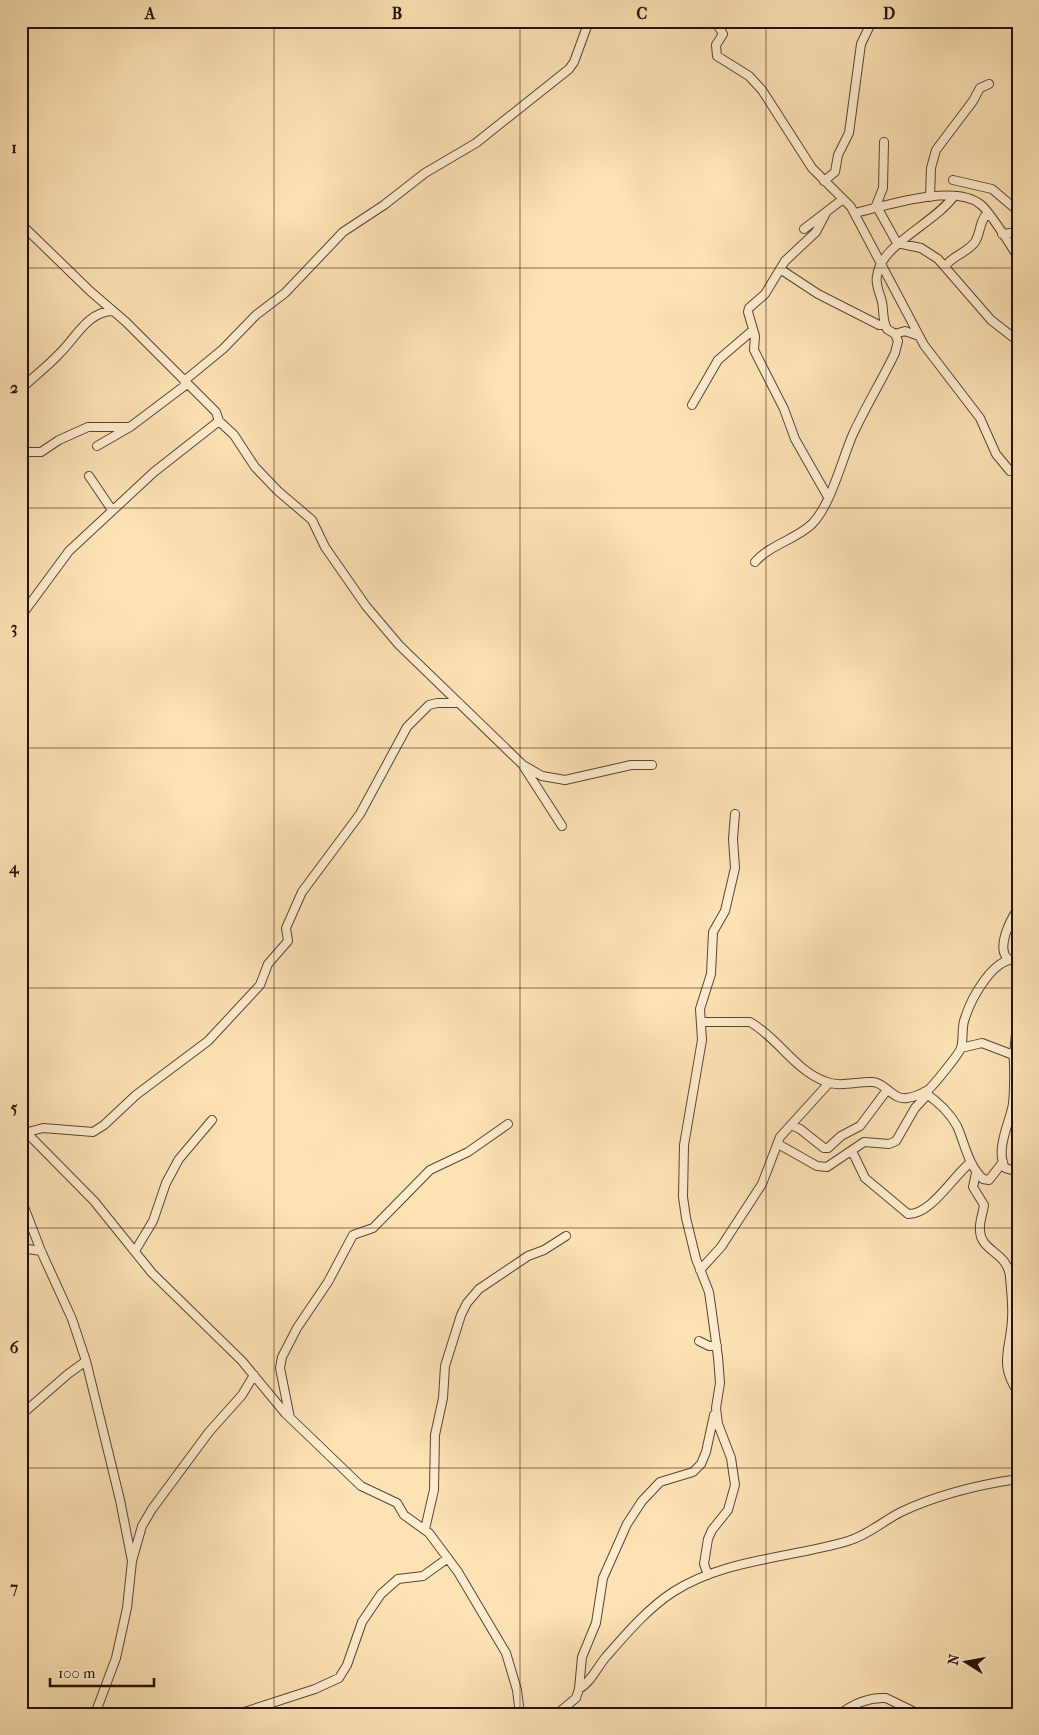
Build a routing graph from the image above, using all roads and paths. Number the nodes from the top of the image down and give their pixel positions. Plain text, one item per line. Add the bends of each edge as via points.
1 (589, 21) edge
2 (716, 21) edge
3 (872, 21) edge
4 (988, 84) dead end
5 (884, 142) dead end
6 (952, 180) dead end
7 (824, 181) junction
8 (954, 196) junction
9 (930, 197) junction
10 (844, 199) junction
11 (876, 208) junction
12 (1018, 211) edge
13 (826, 213) junction
14 (855, 213) junction
15 (988, 213) junction
16 (21, 224) edge
17 (804, 229) dead end
18 (1018, 232) edge
19 (1002, 234) junction
20 (897, 243) junction
21 (1018, 257) edge
22 (880, 264) junction
23 (945, 267) junction
24 (780, 269) junction
25 (113, 311) junction
26 (885, 325) junction
27 (753, 330) junction
28 (895, 334) junction
29 (919, 336) junction
30 (1018, 341) edge
31 (186, 382) junction
32 (21, 389) edge
33 (692, 404) dead end
34 (219, 421) junction
35 (130, 427) junction
36 (97, 446) dead end
37 (21, 452) edge
38 (1010, 471) dead end
39 (88, 476) dead end
40 (828, 497) junction
41 (112, 510) junction
42 (755, 562) dead end
43 (21, 616) edge
44 (458, 703) junction
45 (523, 765) junction
46 (652, 765) dead end
47 (735, 814) dead end
48 (562, 826) dead end
49 (1018, 909) edge
50 (1008, 960) junction
51 (1018, 960) edge
52 (1018, 1013) edge
53 (702, 1022) junction
54 (960, 1048) junction
55 (1015, 1055) edge
56 (829, 1083) junction
57 (887, 1090) junction
58 (926, 1093) junction
59 (212, 1120) dead end
60 (508, 1124) dead end
61 (791, 1125) junction
62 (25, 1130) edge
63 (778, 1144) junction
64 (852, 1151) junction
65 (970, 1162) junction
66 (1003, 1162) junction
67 (976, 1172) junction
68 (1018, 1172) edge
69 (21, 1199) edge
70 (566, 1236) dead end
71 (21, 1248) edge
72 (40, 1251) junction
73 (135, 1252) junction
74 (1018, 1262) edge
75 (700, 1270) junction
76 (1010, 1285) junction
77 (1018, 1292) edge
78 (1011, 1304) junction
79 (699, 1341) dead end
80 (717, 1346) junction
81 (86, 1361) junction
82 (254, 1375) junction
83 (1018, 1392) edge
84 (716, 1408) junction
85 (21, 1415) edge
86 (290, 1418) junction
87 (1018, 1479) edge
88 (425, 1530) junction
89 (448, 1558) junction
90 (132, 1561) junction
91 (708, 1575) junction
92 (578, 1689) junction
93 (95, 1714) edge
94 (238, 1714) edge
95 (520, 1714) edge
96 (557, 1714) edge
97 (840, 1714) edge
98 (919, 1714) edge

1 - 31 street via 569,69 476,143 425,173 343,232 285,293 256,315
2 - 7 street via 722,34 716,44 717,56 749,76 762,90 812,168
3 - 7 street via 861,44 848,138 838,156 835,172
4 - 9 street via 980,88 968,109 938,146 931,163
5 - 11 street via 883,188
6 - 12 street via 992,189
7 - 10 street
8 - 9 street
8 - 15 street via 978,202
8 - 20 street via 935,217
9 - 11 street
10 - 13 street
10 - 14 street
11 - 14 street
11 - 20 street
13 - 17 street
13 - 24 street via 816,232
14 - 22 street
15 - 19 street
15 - 23 street via 974,243
16 - 25 street
18 - 19 street
19 - 21 street
20 - 22 street
20 - 23 street via 927,251
22 - 26 street via 876,278
22 - 29 street
23 - 30 street via 991,320
24 - 26 street via 818,294 879,325
24 - 27 street via 765,294 748,309
25 - 31 street
25 - 32 street via 105,311 93,318
26 - 28 street
27 - 33 street via 718,360
27 - 40 street via 754,350 784,409 795,439
28 - 29 street via 905,331
28 - 40 street via 898,341 895,352 852,436
29 - 38 street via 980,418 996,454
31 - 34 street via 216,412
31 - 35 street
34 - 41 street
34 - 44 street via 234,435 264,476 312,520 325,547 366,606
35 - 36 street
35 - 37 street via 88,427 41,452
39 - 41 street
40 - 42 street via 812,524 766,551
41 - 43 street via 65,555
44 - 45 street
44 - 62 street via 429,705 407,726 360,814 302,892 286,928 288,941 268,964 260,985 208,1041 93,1132 43,1128
45 - 46 street via 542,776 565,780 631,764
45 - 48 street
47 - 53 street via 735,868 725,910 713,932 711,974 700,1009
49 - 50 street via 1008,925 1003,945 1003,953
50 - 51 street
50 - 54 street via 992,971 974,998 965,1018
52 - 55 street
53 - 56 street via 750,1022 805,1070
53 - 75 street via 683,1172 686,1218
54 - 55 street via 982,1043
54 - 58 street
55 - 66 street via 1013,1102 1006,1125
56 - 57 street via 876,1083
56 - 61 street
57 - 58 street via 907,1098
57 - 61 street via 860,1126 841,1136 828,1148
58 - 64 street via 896,1141 889,1144 866,1142
58 - 65 street via 946,1110 956,1124
59 - 73 street via 179,1159 166,1183 153,1221
60 - 86 street via 468,1152 430,1170 373,1228 354,1235 282,1357 280,1368
61 - 63 street via 780,1136
62 - 73 street via 94,1201
63 - 64 street via 822,1167 831,1166
63 - 75 street via 762,1184 721,1247
64 - 65 street via 865,1178 908,1214 926,1209
65 - 67 street
66 - 67 street via 988,1181
66 - 68 street via 1005,1168
67 - 76 street via 973,1187 984,1205 980,1232 986,1245 1005,1260
69 - 72 street
70 - 88 street via 528,1256 479,1290 461,1315 445,1366 435,1435 434,1490
71 - 72 street
72 - 81 street via 72,1319
73 - 82 street
74 - 76 street
75 - 80 street via 709,1292
76 - 78 street
77 - 78 street
78 - 83 street via 1006,1368
79 - 80 street
80 - 84 street via 720,1383
81 - 85 street
81 - 90 street
82 - 86 street
82 - 90 street via 242,1395 209,1432 152,1509 142,1526
84 - 91 street via 718,1424 731,1458 735,1485 728,1510 708,1538 704,1564
84 - 92 street via 701,1464 693,1472 660,1482 627,1524 603,1578 596,1623 582,1657
86 - 88 street via 361,1486 393,1500 404,1515
87 - 91 street via 978,1485 926,1501 846,1542
88 - 89 street
89 - 94 street via 423,1576 398,1579 381,1594 362,1622 339,1678
89 - 95 street via 506,1654 517,1690
90 - 93 street via 118,1650
91 - 92 street via 657,1604
92 - 96 street via 576,1698
97 - 98 street via 863,1701 880,1698

